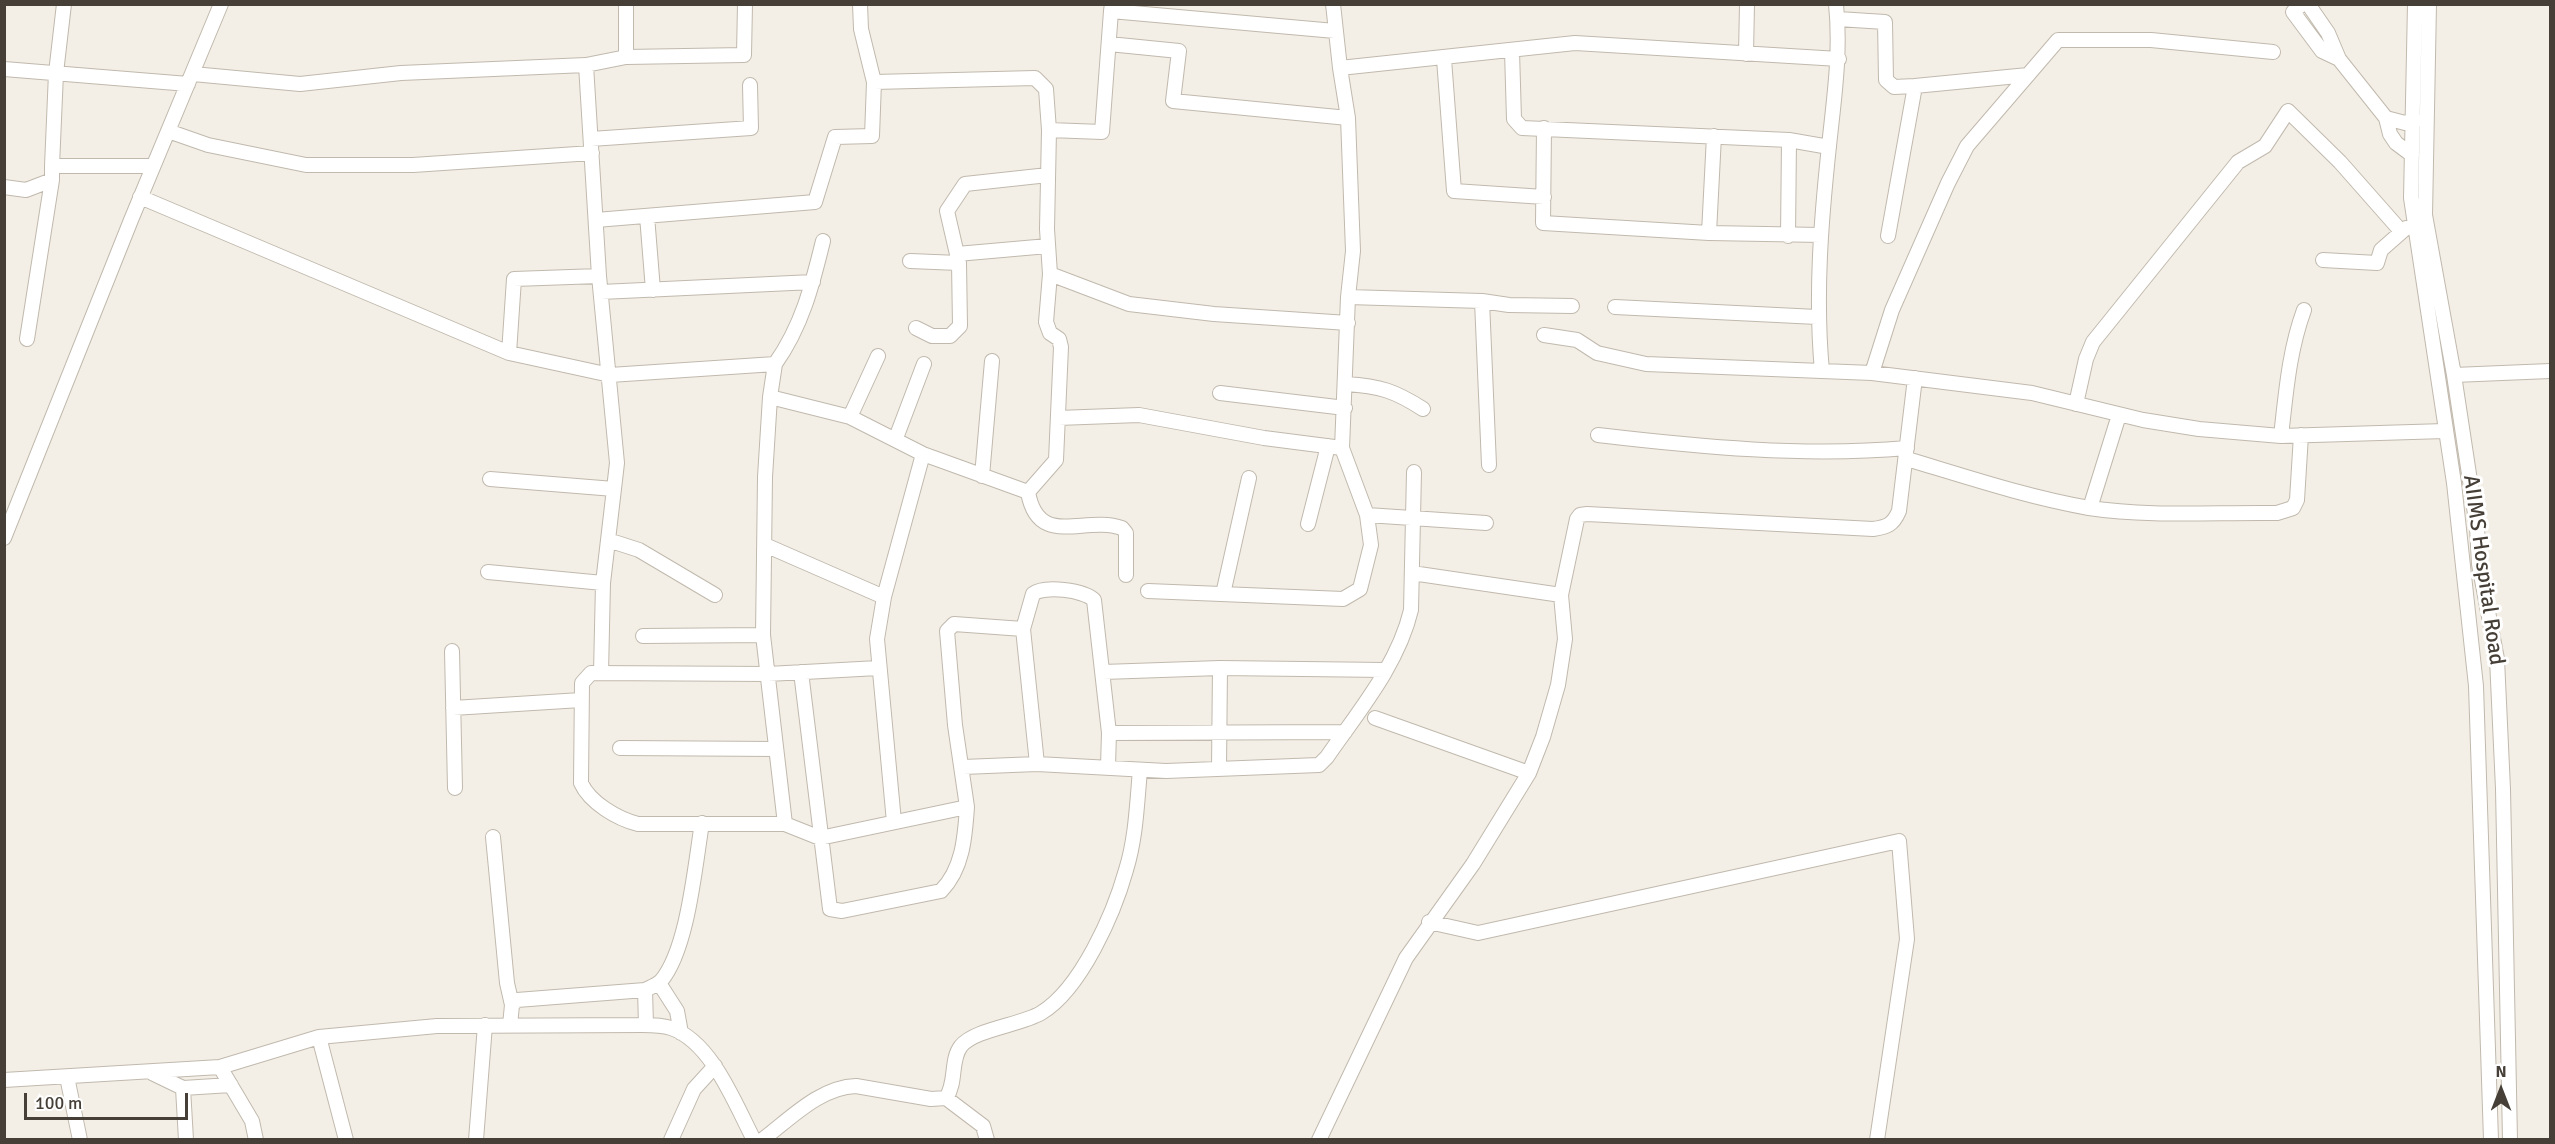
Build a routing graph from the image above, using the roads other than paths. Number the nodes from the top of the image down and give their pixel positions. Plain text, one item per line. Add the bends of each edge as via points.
1 (64, 4) edge
2 (221, 4) edge
3 (626, 4) edge
4 (745, 4) edge
5 (860, 4) edge
6 (1333, 4) edge
7 (1747, 4) edge
8 (1836, 4) edge
9 (2302, 4) edge
10 (2308, 4) edge
11 (2415, 4) edge
12 (2428, 4) edge
13 (1112, 8) edge
14 (1838, 19) junction
15 (1335, 31) junction
16 (1109, 44) junction
17 (1512, 51) junction
18 (2273, 52) dead end
19 (1746, 54) junction
20 (626, 57) junction
21 (1443, 58) junction
22 (1839, 59) junction
23 (2339, 59) junction
24 (586, 65) junction
25 (1340, 68) junction
26 (4, 69) edge
27 (56, 73) junction
28 (2028, 75) junction
29 (191, 79) junction
30 (874, 82) junction
31 (750, 85) dead end
32 (1915, 86) junction
33 (1348, 118) junction
34 (2386, 118) junction
35 (2415, 120) junction
36 (1544, 128) junction
37 (1050, 130) junction
38 (168, 131) junction
39 (1714, 136) junction
40 (1789, 140) junction
41 (591, 146) junction
42 (1829, 147) junction
43 (2412, 155) junction
44 (153, 166) junction
45 (52, 173) junction
46 (1048, 175) junction
47 (4, 187) edge
48 (140, 197) junction
49 (1544, 197) junction
50 (647, 216) junction
51 (2420, 219) junction
52 (596, 220) junction
53 (2400, 230) junction
54 (1709, 233) junction
55 (1821, 235) junction
56 (1788, 236) junction
57 (1888, 236) dead end
58 (823, 241) dead end
59 (1048, 246) junction
60 (958, 259) junction
61 (2323, 260) dead end
62 (910, 261) dead end
63 (1050, 274) junction
64 (599, 276) junction
65 (813, 282) junction
66 (653, 290) junction
67 (601, 292) junction
68 (1348, 297) junction
69 (1482, 301) junction
70 (1572, 306) dead end
71 (1615, 307) dead end
72 (2304, 310) dead end
73 (1817, 317) junction
74 (1348, 323) junction
75 (916, 328) dead end
76 (1544, 334) dead end
77 (27, 339) dead end
78 (509, 353) junction
79 (878, 356) dead end
80 (992, 361) dead end
81 (775, 364) junction
82 (924, 364) dead end
83 (1822, 371) junction
84 (2550, 371) edge
85 (1872, 373) junction
86 (610, 375) junction
87 (2454, 375) junction
88 (1915, 378) junction
89 (1346, 384) junction
90 (1220, 393) dead end
91 (770, 398) junction
92 (2076, 404) junction
93 (1345, 408) junction
94 (1423, 409) dead end
95 (2119, 415) junction
96 (850, 417) junction
97 (1058, 418) junction
98 (2445, 432) junction
99 (1598, 435) dead end
100 (2301, 435) junction
101 (2281, 436) junction
102 (896, 438) junction
103 (1328, 446) junction
104 (1342, 448) junction
105 (923, 454) junction
106 (1907, 454) junction
107 (1490, 465) dead end
108 (1414, 472) dead end
109 (982, 476) junction
110 (1249, 478) dead end
111 (490, 479) dead end
112 (615, 489) junction
113 (1028, 492) junction
114 (2090, 508) junction
115 (1367, 515) junction
116 (1414, 518) junction
117 (1486, 523) dead end
118 (1308, 524) dead end
119 (4, 538) edge
120 (608, 540) junction
121 (765, 545) junction
122 (488, 572) dead end
123 (1412, 573) junction
124 (1126, 575) dead end
125 (603, 583) junction
126 (1148, 591) dead end
127 (1223, 594) junction
128 (1561, 595) junction
129 (715, 596) dead end
130 (884, 597) junction
131 (1023, 629) junction
132 (763, 635) junction
133 (643, 636) dead end
134 (452, 651) dead end
135 (878, 668) junction
136 (1220, 668) junction
137 (1386, 670) junction
138 (801, 672) junction
139 (1103, 672) junction
140 (601, 673) junction
141 (768, 674) junction
142 (581, 700) junction
143 (453, 708) junction
144 (1375, 718) dead end
145 (1345, 732) junction
146 (1219, 733) junction
147 (1109, 734) junction
148 (620, 748) dead end
149 (776, 749) junction
150 (1037, 764) junction
151 (1108, 766) junction
152 (963, 767) junction
153 (1219, 768) junction
154 (1140, 770) junction
155 (1528, 773) junction
156 (455, 788) dead end
157 (967, 807) junction
158 (894, 822) junction
159 (702, 823) junction
160 (784, 824) junction
161 (493, 837) dead end
162 (820, 838) junction
163 (1429, 922) junction
164 (659, 983) junction
165 (645, 990) junction
166 (512, 1005) junction
167 (485, 1025) junction
168 (510, 1025) junction
169 (646, 1025) junction
170 (681, 1033) junction
171 (320, 1037) junction
172 (715, 1066) junction
173 (220, 1067) junction
174 (151, 1073) junction
175 (67, 1077) junction
176 (4, 1080) edge
177 (231, 1085) junction
178 (183, 1088) junction
179 (946, 1098) junction
180 (80, 1140) edge
181 (186, 1140) edge
182 (256, 1140) edge
183 (346, 1140) edge
184 (476, 1140) edge
185 (670, 1140) edge
186 (753, 1140) edge
187 (762, 1140) edge
188 (987, 1140) edge
189 (1319, 1140) edge
190 (1877, 1140) edge
191 (2491, 1140) edge
192 (2510, 1140) edge

1 - 27 street
2 - 29 street
3 - 20 street
4 - 20 street via 744,55
5 - 30 street via 861,29
6 - 15 street
7 - 19 street
8 - 14 street
9 - 23 street via 2293,12 2322,51
10 - 23 street via 2328,33
11 - 35 street, AIIMS Hospital Road
12 - 51 street, AIIMS Hospital Road
13 - 15 street
13 - 16 street
14 - 22 street
14 - 32 street via 1885,22 1886,81 1894,87
15 - 25 street
16 - 33 street via 1179,51 1173,101
16 - 37 street via 1102,132
17 - 19 street via 1575,43
17 - 21 street
17 - 36 street via 1516,124 1522,128
18 - 28 street via 2151,40 2058,40
19 - 22 street
20 - 24 street
21 - 25 street
21 - 49 street via 1454,191
22 - 42 street
23 - 34 street
24 - 29 street via 400,73 300,84
24 - 41 street
25 - 33 street
26 - 27 street
27 - 29 street
27 - 45 street
28 - 32 street
28 - 85 street via 1967,146 1952,174 1892,310
29 - 38 street
30 - 37 street via 1035,78 1046,89
30 - 50 street via 872,136 835,137 815,202
31 - 41 street via 751,128
32 - 57 street
33 - 68 street via 1353,251
34 - 35 street via 2404,123
34 - 43 street via 2396,143
35 - 43 street, AIIMS Hospital Road
36 - 39 street
36 - 49 street
37 - 46 street
38 - 41 street via 208,145 306,165 413,165
38 - 44 street
39 - 40 street
39 - 54 street
40 - 42 street
40 - 56 street
41 - 52 street
42 - 55 street
43 - 51 street, AIIMS Hospital Road via 2411,198
44 - 45 street
44 - 48 street
45 - 47 street via 26,190
45 - 77 street
46 - 59 street
46 - 60 street via 965,184 947,211
48 - 78 street
48 - 119 street
49 - 54 street via 1543,223
50 - 52 street
50 - 66 street
51 - 53 street
51 - 87 street, AIIMS Hospital Road
51 - 98 street, AIIMS Hospital Road
52 - 64 street
53 - 61 street via 2381,250 2377,263
53 - 92 street via 2288,111 2265,146 2238,162 2094,342
54 - 56 street
55 - 56 street
55 - 73 street
58 - 65 street
59 - 60 street
59 - 63 street
60 - 62 street
60 - 75 street via 960,326 950,336 932,336
63 - 74 street via 1129,304
63 - 97 street via 1046,322 1061,347
64 - 67 street
64 - 78 street via 514,279
65 - 66 street
65 - 81 street via 800,322
66 - 67 street
67 - 86 street
68 - 69 street
68 - 74 street
69 - 70 street
69 - 107 street
71 - 73 street
72 - 101 street via 2296,332
73 - 83 street
74 - 89 street
76 - 83 street via 1577,340 1597,353 1646,364
78 - 86 street
79 - 96 street
80 - 109 street
81 - 86 street
81 - 91 street
82 - 102 street
83 - 85 street
84 - 87 street
85 - 88 street
86 - 112 street
87 - 192 street, AIIMS Hospital Road via 2479,564 2497,659
88 - 92 street via 2032,393
88 - 106 street
89 - 93 street
89 - 94 street via 1377,386
90 - 93 street
91 - 96 street
91 - 121 street
92 - 95 street
93 - 104 street
95 - 101 street via 2199,429
95 - 114 street
96 - 102 street
97 - 103 street via 1139,415
97 - 113 street via 1056,460
98 - 100 street
98 - 191 street, AIIMS Hospital Road via 2456,494 2479,713
99 - 106 street via 1702,447
100 - 101 street
100 - 114 street via 2297,500 2288,510 2149,512
102 - 105 street
103 - 104 street
103 - 118 street
104 - 115 street
105 - 109 street
105 - 130 street
106 - 114 street via 2006,489
106 - 128 street via 1899,511 1887,527 1580,515
108 - 116 street
109 - 113 street
110 - 127 street
111 - 112 street
112 - 120 street
113 - 124 street via 1035,515 1048,524 1122,528 1126,533
115 - 116 street
115 - 127 street via 1371,545 1363,580 1354,594 1343,599
116 - 117 street
116 - 123 street
120 - 125 street
120 - 129 street via 639,550
121 - 130 street
121 - 132 street
122 - 125 street
123 - 128 street
123 - 137 street via 1406,631
125 - 140 street
126 - 127 street
128 - 155 street via 1565,639 1558,685
130 - 135 street via 877,639
131 - 139 street via 1029,602 1037,591 1090,596 1094,600
131 - 150 street
131 - 152 street via 954,624 947,631 955,725
132 - 133 street
132 - 141 street
134 - 143 street
135 - 138 street
135 - 158 street
136 - 137 street
136 - 139 street
136 - 146 street
137 - 145 street
138 - 141 street
138 - 162 street
139 - 147 street
140 - 141 street
140 - 142 street via 586,677
141 - 149 street
142 - 143 street
142 - 159 street via 579,776 584,789 627,821
143 - 156 street
144 - 155 street
145 - 146 street
145 - 153 street via 1319,765
146 - 147 street
146 - 153 street
147 - 151 street
148 - 149 street
149 - 160 street
150 - 151 street
150 - 152 street
151 - 154 street
152 - 157 street
153 - 154 street
154 - 179 street via 1126,870 1104,929 1081,969 1058,999 1040,1013 968,1040 957,1055 951,1091
155 - 163 street via 1473,864
157 - 158 street
157 - 162 street via 965,838 956,869 941,891 834,911 827,904
158 - 162 street
159 - 160 street
159 - 164 street via 685,921 669,970
160 - 162 street
161 - 166 street
163 - 189 street via 1406,958
163 - 190 street via 1478,933 1899,841 1907,939
164 - 165 street
164 - 170 street via 677,1011
165 - 166 street via 527,998
165 - 169 street
166 - 168 street
167 - 168 street
167 - 171 street
167 - 184 street
168 - 169 street
169 - 170 street
170 - 172 street
171 - 173 street
171 - 183 street
172 - 185 street via 694,1089
172 - 186 street
173 - 174 street
173 - 177 street
174 - 175 street
174 - 178 street
175 - 176 street
175 - 180 street
177 - 178 street
177 - 182 street via 252,1121
178 - 181 street
179 - 187 street via 844,1086 829,1091
179 - 188 street via 983,1126

